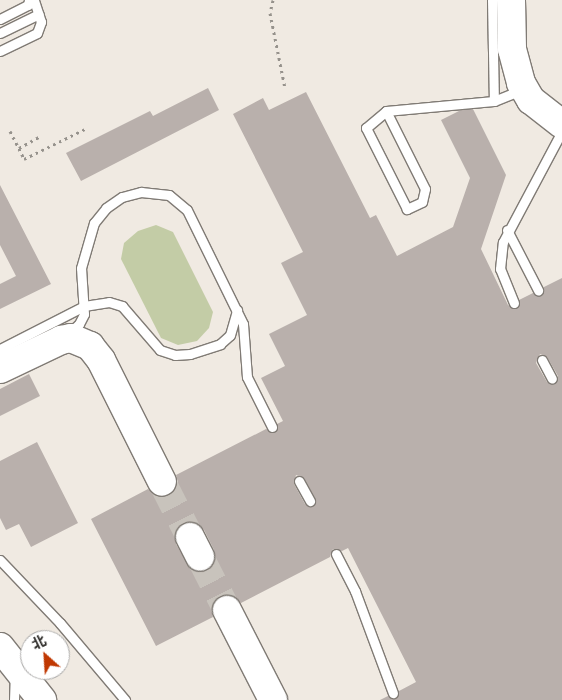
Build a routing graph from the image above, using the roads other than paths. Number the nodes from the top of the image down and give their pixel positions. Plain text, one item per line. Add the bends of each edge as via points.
1 (29, 0) edge
2 (34, 0) edge
3 (492, 0) edge
4 (511, 0) edge
5 (39, 14) junction
6 (0, 19) edge
7 (0, 34) edge
8 (0, 51) edge
9 (521, 83) junction
10 (494, 101) junction
11 (386, 111) junction
12 (562, 124) edge
13 (562, 131) edge
14 (507, 230) junction
15 (538, 290) dead end
16 (514, 303) dead end
17 (84, 306) junction
18 (237, 310) junction
19 (54, 342) junction
20 (0, 349) edge
21 (542, 360) dead end
22 (0, 369) edge
23 (552, 379) dead end
24 (272, 427) dead end
25 (299, 481) dead end
26 (162, 482) tunnel mouth
27 (310, 501) dead end
28 (336, 554) dead end
29 (0, 560) edge
30 (227, 610) tunnel mouth
31 (8, 656) edge
32 (394, 693) dead end
33 (14, 700) edge
34 (42, 700) edge
35 (125, 700) edge
36 (273, 700) edge

1 - 6 lane via 28,5
2 - 5 lane
3 - 10 lane
4 - 9 highway via 512,49
5 - 7 lane
5 - 8 lane via 41,22 37,33
9 - 10 lane via 511,94
9 - 12 highway via 531,100
10 - 11 lane
11 - 11 lane via 425,189 422,202 407,209 366,128
13 - 14 lane
14 - 15 lane
14 - 16 lane via 500,269
17 - 18 lane via 109,302 122,306 145,337 160,350 175,355 190,354 220,344 230,335
17 - 18 lane via 81,268 94,223 106,208 122,197 157,192 175,198 187,210
17 - 19 lane via 79,324
17 - 20 lane
18 - 24 lane via 246,334 248,377
19 - 22 highway
19 - 26 highway via 71,338 81,340 96,353
21 - 23 lane
25 - 27 lane
28 - 32 lane via 355,591
29 - 35 lane via 60,623
30 - 36 highway
31 - 33 lane
31 - 34 highway

